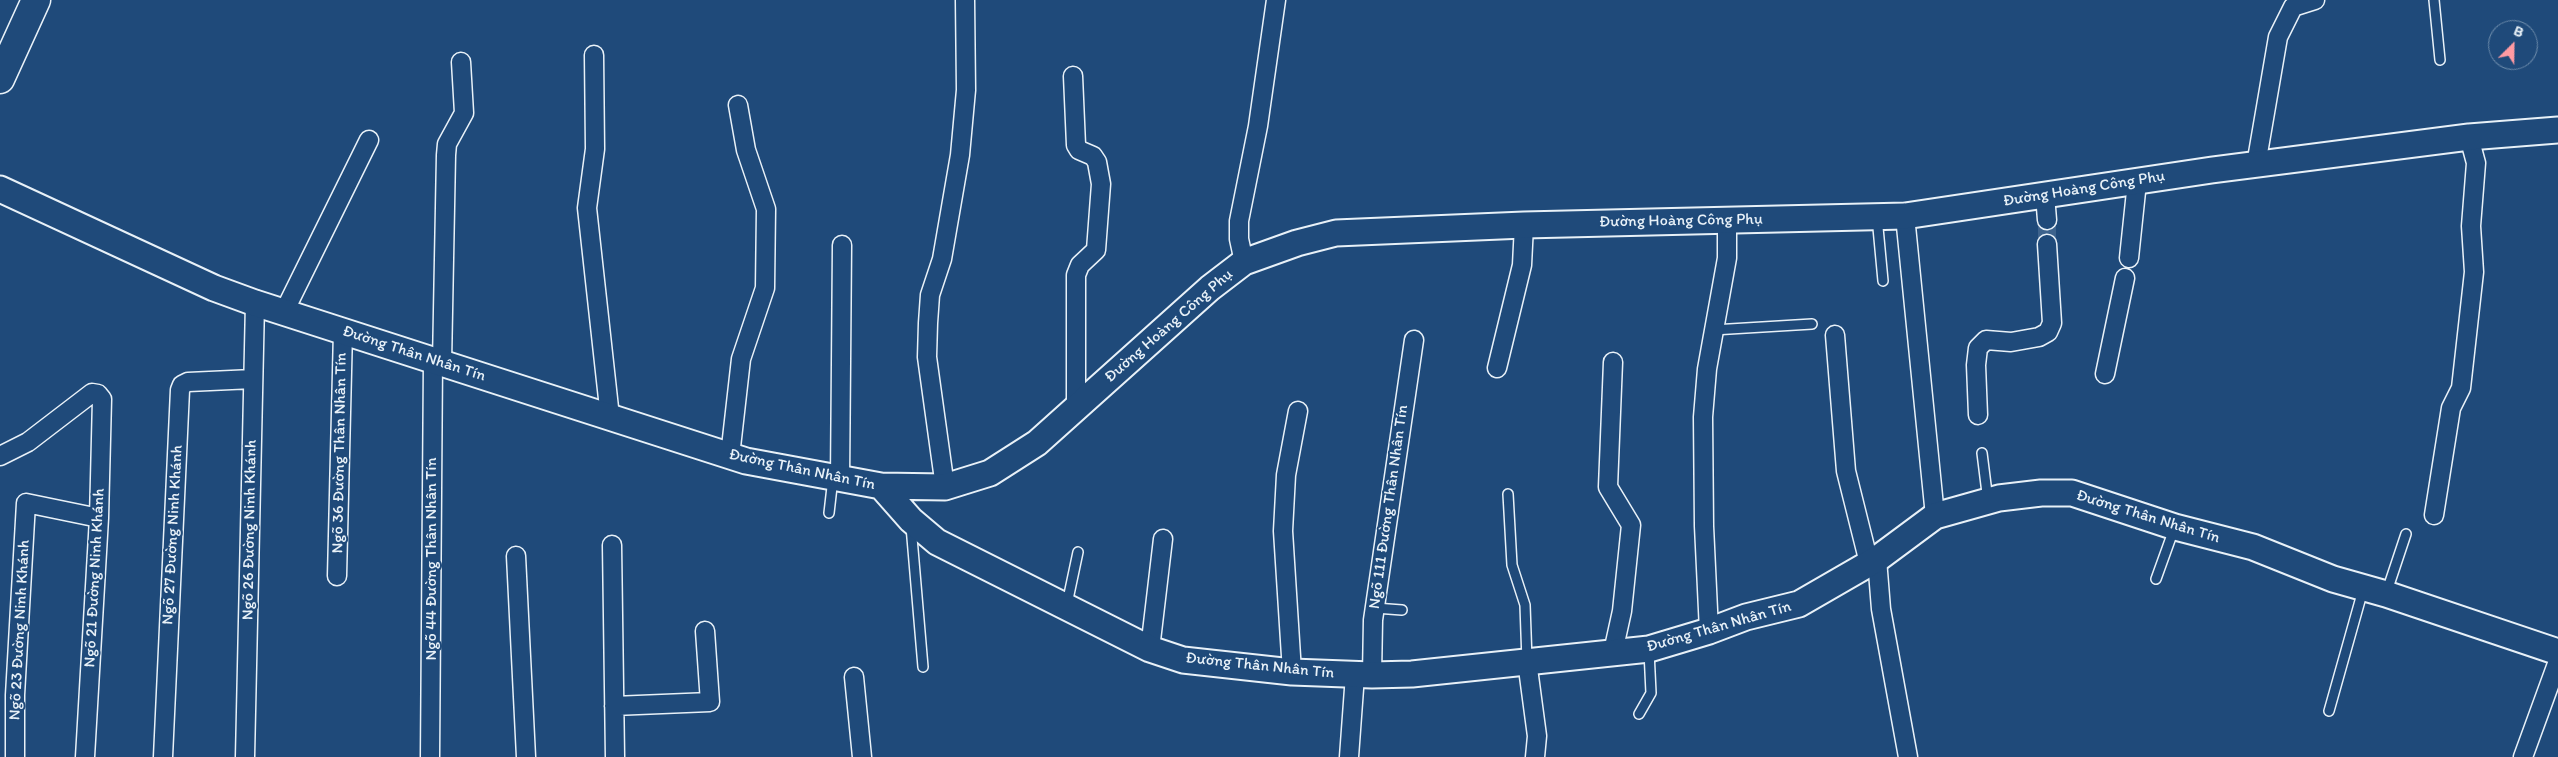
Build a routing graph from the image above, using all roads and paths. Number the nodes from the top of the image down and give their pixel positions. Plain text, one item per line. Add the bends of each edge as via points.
1 (36, 0) edge
2 (965, 0) edge
3 (1276, 0) edge
4 (2315, 0) edge
5 (2434, 0) edge
6 (594, 55) dead end
7 (2440, 60) dead end
8 (461, 62) dead end
9 (1073, 76) dead end
10 (0, 79) edge
11 (738, 104) dead end
12 (2558, 130) edge
13 (2469, 137) junction
14 (369, 140) dead end
15 (2256, 164) junction
16 (2137, 182) junction
17 (0, 189) edge
18 (2045, 195) junction
19 (1904, 216) junction
20 (1877, 217) junction
21 (1727, 220) junction
22 (2047, 220) tunnel mouth
23 (1524, 225) junction
24 (2047, 244) tunnel mouth
25 (842, 245) dead end
26 (2129, 258) dead end
27 (1244, 262) junction
28 (2126, 278) dead end
29 (1883, 280) dead end
30 (255, 303) junction
31 (284, 312) junction
32 (1812, 324) dead end
33 (1713, 330) junction
34 (342, 331) junction
35 (1835, 335) dead end
36 (1414, 340) dead end
37 (437, 362) junction
38 (1613, 362) dead end
39 (1497, 368) dead end
40 (2105, 374) dead end
41 (253, 379) junction
42 (1076, 408) junction
43 (1298, 411) dead end
44 (1978, 415) dead end
45 (610, 417) junction
46 (1982, 453) dead end
47 (0, 456) edge
48 (730, 456) junction
49 (836, 479) junction
50 (881, 486) junction
51 (945, 487) junction
52 (1508, 494) dead end
53 (1988, 501) junction
54 (829, 512) dead end
55 (2434, 515) dead end
56 (1935, 516) junction
57 (99, 518) junction
58 (911, 520) junction
59 (2175, 527) junction
60 (2406, 534) dead end
61 (1163, 539) dead end
62 (612, 545) dead end
63 (1078, 552) dead end
64 (516, 556) dead end
65 (1873, 561) junction
66 (338, 576) dead end
67 (2156, 579) dead end
68 (2375, 591) junction
69 (1066, 607) junction
70 (1375, 608) junction
71 (1402, 610) dead end
72 (705, 631) dead end
73 (1709, 631) junction
74 (1150, 649) junction
75 (1649, 649) junction
76 (1613, 652) junction
77 (2558, 652) edge
78 (1527, 661) junction
79 (2558, 661) edge
80 (923, 667) dead end
81 (1292, 672) junction
82 (1363, 675) junction
83 (854, 678) dead end
84 (614, 706) junction
85 (2329, 711) dead end
86 (1639, 714) dead end
87 (861, 756) edge
88 (15, 757) edge
89 (85, 757) edge
90 (163, 757) edge
91 (245, 757) edge
92 (430, 757) edge
93 (526, 757) edge
94 (615, 757) edge
95 (1349, 757) edge
96 (1535, 757) edge
97 (1908, 757) edge
98 (2523, 757) edge

1 - 10 main road
2 - 51 street via 966,90 960,155 942,259 930,295 928,323 928,357
3 - 27 street via 1258,126 1239,221
4 - 15 street via 2293,7 2278,37
5 - 7 lane
6 - 45 street via 594,149 587,208
8 - 37 street, Ngõ 44 Đường Thân Nhân Tín via 464,113 447,144 446,155
9 - 42 street via 1076,145 1097,162 1101,184 1096,250 1080,265 1076,275
11 - 48 street via 746,150 766,209 765,288 741,359
12 - 13 street, Đường Hoàng Công Phụ
13 - 15 street, Đường Hoàng Công Phụ
13 - 55 street via 2476,163 2471,226 2473,281 2461,388 2451,408
14 - 31 street
15 - 16 street, Đường Hoàng Công Phụ
16 - 18 street, Đường Hoàng Công Phụ
16 - 26 street
17 - 30 street, Đường Thân Nhân Tín via 214,288
18 - 19 street, Đường Hoàng Công Phụ
18 - 22 street
19 - 20 street, Đường Hoàng Công Phụ
19 - 56 street
20 - 21 street, Đường Hoàng Công Phụ
20 - 29 lane
21 - 23 street, Đường Hoàng Công Phụ
21 - 33 street via 1726,258
23 - 27 street, Đường Hoàng Công Phụ via 1336,233
23 - 39 street via 1522,265
24 - 44 street via 2052,323 2048,332 2039,337 2011,342 1986,340 1978,348
25 - 49 street
27 - 42 street, Đường Hoàng Công Phụ via 1210,288
28 - 40 street
30 - 31 street, Đường Thân Nhân Tín
30 - 41 street, Ngõ 26 Đường Ninh Khánh
31 - 34 street, Đường Thân Nhân Tín
32 - 33 lane
33 - 73 street via 1703,417
34 - 37 street, Đường Thân Nhân Tín
34 - 66 street, Ngõ 36 Đường Thân Nhân Tín
35 - 65 street via 1846,471
36 - 70 street, Ngõ 111 Đường Thân Nhân Tín
37 - 45 street, Đường Thân Nhân Tín
37 - 92 street, Ngõ 44 Đường Thân Nhân Tín
38 - 76 street via 1608,487 1631,526 1622,611
41 - 90 street, Ngõ 27 Đường Ninh Khánh via 188,382 180,390
41 - 91 street, Ngõ 26 Đường Ninh Khánh
42 - 51 street, Đường Hoàng Công Phụ via 1037,443 990,473
43 - 81 street via 1286,476 1283,531
45 - 48 street, Đường Thân Nhân Tín
46 - 53 lane
47 - 57 street, Ngõ 21 Đường Ninh Khánh via 28,442 92,393 98,394 102,400
48 - 49 street, Đường Thân Nhân Tín
49 - 50 street, Đường Thân Nhân Tín
49 - 54 lane
50 - 51 street, Đường Hoàng Công Phụ
50 - 58 street, Đường Thân Nhân Tín
52 - 78 lane via 1512,565 1525,605
53 - 56 street, Đường Thân Nhân Tín
53 - 59 street, Đường Thân Nhân Tín via 2040,493 2072,493
56 - 65 street, Đường Thân Nhân Tín
57 - 88 street, Ngõ 23 Đường Ninh Khánh via 26,503 14,695
57 - 89 street, Ngõ 21 Đường Ninh Khánh
58 - 69 street, Đường Thân Nhân Tín via 937,542
58 - 80 lane
59 - 67 lane
59 - 68 street, Đường Thân Nhân Tín via 2253,547
60 - 68 lane
61 - 74 street
62 - 84 street
63 - 69 lane
64 - 93 street
65 - 73 street, Đường Thân Nhân Tín via 1799,604 1746,617
65 - 97 street
68 - 77 street, Đường Thân Nhân Tín
68 - 85 lane
69 - 74 street, Đường Thân Nhân Tín
70 - 71 lane
70 - 82 street, Ngõ 111 Đường Thân Nhân Tín
72 - 84 street via 710,702
73 - 75 street, Đường Thân Nhân Tín
74 - 81 street, Đường Thân Nhân Tín via 1182,660
75 - 76 street, Đường Thân Nhân Tín
75 - 86 lane via 1651,693
76 - 78 street, Đường Thân Nhân Tín
78 - 82 street, Đường Thân Nhân Tín via 1412,674
78 - 96 street via 1537,736
79 - 98 street
81 - 82 street, Đường Thân Nhân Tín
82 - 95 street, Ngõ 111 Đường Thân Nhân Tín
83 - 87 street
84 - 94 street

